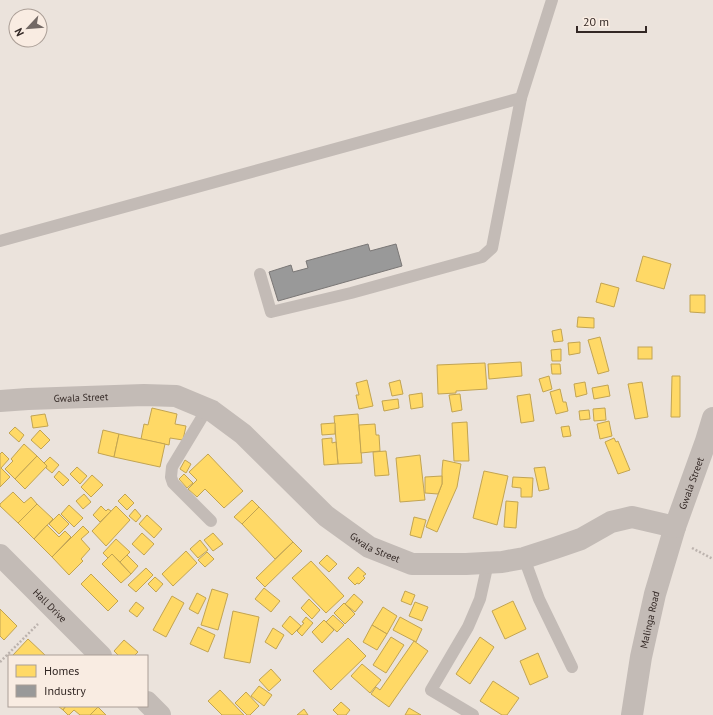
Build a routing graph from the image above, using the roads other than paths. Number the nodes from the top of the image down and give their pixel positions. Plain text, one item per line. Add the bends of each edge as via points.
1 (552, 0) edge
2 (521, 98) junction
3 (0, 241) edge
4 (260, 274) dead end
5 (0, 401) edge
6 (207, 408) junction
7 (713, 418) edge
8 (211, 521) dead end
9 (676, 527) junction
10 (0, 555) edge
11 (524, 558) junction
12 (488, 563) junction
13 (100, 655) edge
14 (572, 667) dead end
15 (148, 703) edge
16 (160, 715) edge
17 (473, 715) edge
18 (632, 715) edge

1 - 2 lane
2 - 3 lane
2 - 4 lane via 492,248 482,257 271,312
5 - 6 street, Gwala Street via 144,394 176,396
6 - 8 lane via 172,467 170,477
6 - 12 street, Gwala Street via 243,434 326,516 369,547 412,564
7 - 9 street, Gwala Street
9 - 11 street, Gwala Street via 632,517 611,522 580,539
9 - 18 street, Malinga Road via 655,594 641,656
10 - 13 street, Hall Drive
11 - 12 street, Gwala Street
11 - 14 lane via 538,599
12 - 17 lane via 480,599 468,627 431,690
15 - 16 street

